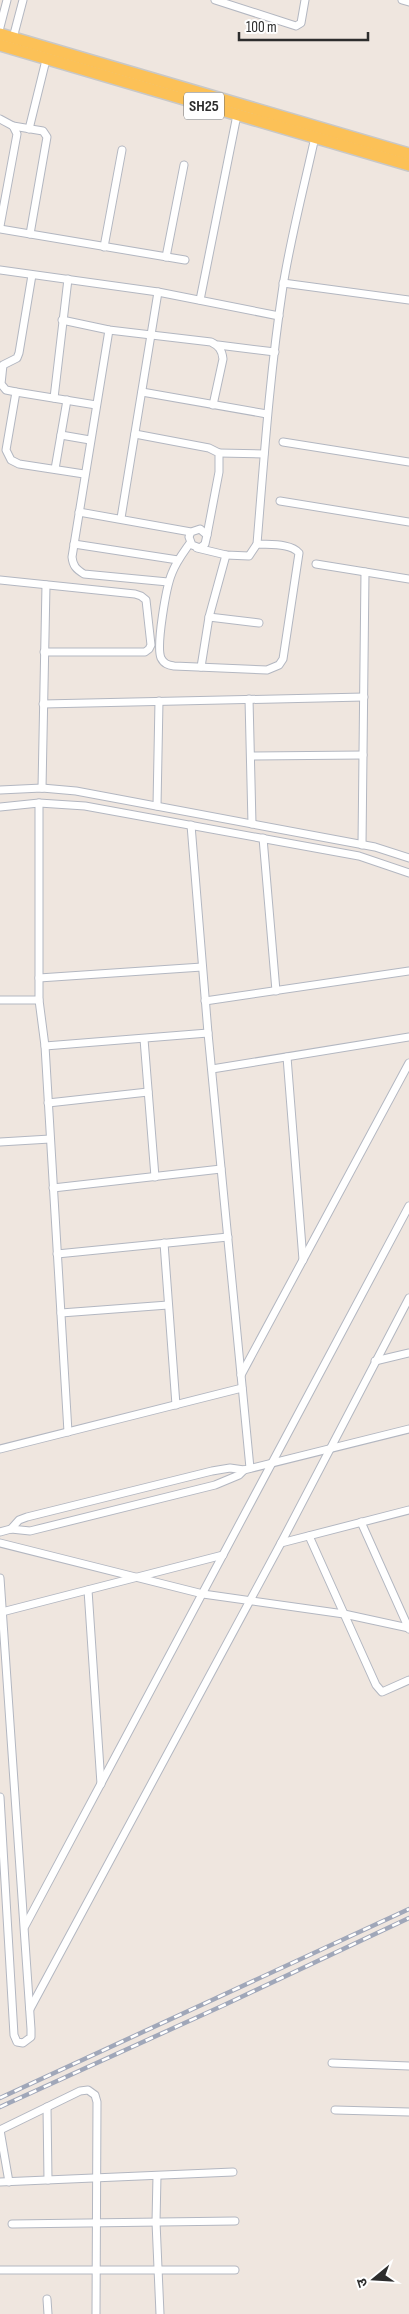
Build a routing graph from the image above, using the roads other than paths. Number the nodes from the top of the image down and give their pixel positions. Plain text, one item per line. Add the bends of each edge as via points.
1 (8, 0) edge
2 (23, 0) edge
3 (215, 0) edge
4 (305, 0) edge
5 (402, 0) edge
6 (409, 2) edge
7 (0, 27) edge
8 (0, 34) edge
9 (13, 38) junction
10 (0, 46) edge
11 (46, 60) junction
12 (94, 69) junction
13 (237, 115) junction
14 (0, 119) edge
15 (14, 126) junction
16 (29, 129) junction
17 (315, 137) junction
18 (122, 150) dead end
19 (409, 154) edge
20 (184, 164) dead end
21 (409, 165) edge
22 (0, 227) edge
23 (30, 234) junction
24 (104, 247) junction
25 (166, 257) junction
26 (185, 260) dead end
27 (0, 270) edge
28 (32, 275) junction
29 (68, 279) junction
30 (284, 284) junction
31 (158, 292) junction
32 (200, 300) junction
33 (409, 300) edge
34 (279, 316) junction
35 (62, 320) junction
36 (109, 330) junction
37 (151, 335) junction
38 (218, 345) junction
39 (275, 352) junction
40 (16, 392) junction
41 (142, 392) junction
42 (54, 398) junction
43 (67, 400) junction
44 (96, 404) junction
45 (212, 405) junction
46 (267, 414) junction
47 (135, 434) junction
48 (61, 435) junction
49 (90, 440) junction
50 (283, 442) dead end
51 (218, 453) junction
52 (264, 454) junction
53 (409, 462) edge
54 (55, 469) junction
55 (84, 474) junction
56 (280, 501) dead end
57 (79, 512) junction
58 (121, 518) junction
59 (409, 522) edge
60 (191, 532) junction
61 (207, 535) junction
62 (190, 543) junction
63 (74, 544) junction
64 (257, 544) junction
65 (197, 548) junction
66 (226, 555) junction
67 (178, 560) junction
68 (316, 564) dead end
69 (365, 572) junction
70 (409, 579) edge
71 (0, 580) edge
72 (168, 582) junction
73 (46, 585) junction
74 (209, 617) junction
75 (259, 623) dead end
76 (44, 652) junction
77 (201, 667) junction
78 (364, 697) junction
79 (249, 699) junction
80 (159, 701) junction
81 (44, 704) junction
82 (363, 755) junction
83 (251, 756) junction
84 (42, 788) junction
85 (0, 790) edge
86 (39, 803) junction
87 (156, 806) junction
88 (0, 807) edge
89 (252, 824) junction
90 (191, 825) junction
91 (264, 838) junction
92 (362, 845) junction
93 (409, 858) edge
94 (409, 873) edge
95 (202, 966) junction
96 (409, 971) edge
97 (39, 978) junction
98 (276, 991) junction
99 (0, 1000) edge
100 (39, 1000) junction
101 (205, 1001) junction
102 (208, 1033) junction
103 (409, 1037) edge
104 (144, 1039) junction
105 (44, 1046) junction
106 (287, 1056) junction
107 (409, 1062) edge
108 (212, 1069) junction
109 (148, 1092) junction
110 (48, 1103) junction
111 (50, 1139) junction
112 (0, 1142) edge
113 (222, 1169) junction
114 (155, 1176) junction
115 (53, 1188) junction
116 (409, 1206) edge
117 (228, 1237) junction
118 (164, 1243) junction
119 (57, 1254) junction
120 (303, 1260) junction
121 (409, 1298) edge
122 (168, 1305) junction
123 (61, 1312) junction
124 (409, 1353) edge
125 (375, 1361) junction
126 (241, 1375) junction
127 (242, 1388) junction
128 (176, 1405) junction
129 (409, 1429) edge
130 (68, 1432) junction
131 (0, 1449) edge
132 (328, 1449) junction
133 (272, 1463) junction
134 (247, 1469) junction
135 (409, 1510) edge
136 (361, 1522) junction
137 (11, 1529) junction
138 (0, 1532) edge
139 (309, 1536) junction
140 (0, 1543) edge
141 (281, 1543) junction
142 (223, 1556) junction
143 (0, 1578) edge
144 (135, 1578) junction
145 (88, 1590) junction
146 (202, 1594) junction
147 (248, 1600) junction
148 (2, 1612) junction
149 (344, 1614) junction
150 (409, 1628) edge
151 (409, 1680) edge
152 (101, 1784) junction
153 (0, 1797) edge
154 (25, 1926) junction
155 (30, 2009) junction
156 (332, 2063) dead end
157 (409, 2066) edge
158 (47, 2107) junction
159 (335, 2110) dead end
160 (409, 2112) edge
161 (0, 2130) edge
162 (233, 2172) dead end
163 (156, 2176) junction
164 (97, 2179) junction
165 (48, 2180) junction
166 (0, 2182) edge
167 (9, 2182) junction
168 (235, 2221) dead end
169 (156, 2222) junction
170 (96, 2223) junction
171 (12, 2224) dead end
172 (0, 2270) edge
173 (235, 2270) dead end
174 (95, 2271) junction
175 (158, 2272) junction
176 (47, 2299) dead end
177 (48, 2314) edge
178 (96, 2314) edge
179 (160, 2314) edge

1 - 7 street
2 - 9 street
3 - 4 street via 296,26 301,23
5 - 6 street
8 - 9 main road, SH25
9 - 12 main road, SH25
10 - 11 main road, SH25
11 - 12 main road, SH25
11 - 16 street
12 - 13 main road, SH25
12 - 19 main road, SH25
13 - 17 main road, SH25
13 - 32 street
14 - 15 street
15 - 16 street
15 - 22 street via 16,139
16 - 23 street via 47,136
17 - 21 main road, SH25
17 - 30 street
18 - 24 street
20 - 25 street
22 - 23 street
23 - 24 street
24 - 25 street
25 - 26 street
27 - 28 street
28 - 29 street
28 - 40 street via 19,352 17,358 3,365 2,370 1,384 6,390
29 - 31 street
29 - 35 street
30 - 33 street
30 - 34 street
31 - 32 street
31 - 37 street
32 - 34 street
34 - 39 street
35 - 36 street
35 - 42 street
36 - 37 street
36 - 44 street
37 - 38 street
37 - 41 street
38 - 39 street
38 - 45 street via 223,359
39 - 46 street
40 - 42 street
40 - 54 street via 6,450 11,460
41 - 45 street
41 - 47 street
42 - 43 street
43 - 44 street
43 - 48 street
44 - 49 street
45 - 46 street
46 - 52 street
47 - 51 street via 210,448
47 - 58 street
48 - 49 street
48 - 54 street
49 - 55 street
50 - 53 street
51 - 52 street
51 - 61 street via 220,472
52 - 64 street
54 - 55 street
55 - 57 street
56 - 59 street
57 - 58 street
57 - 63 street
58 - 60 street
60 - 61 street via 200,529
60 - 62 street
61 - 65 street via 205,544
62 - 65 street
62 - 67 street
63 - 67 street
63 - 72 street via 73,564 84,574
64 - 66 street via 249,556
64 - 77 street via 289,547 299,553 280,666 267,670
65 - 66 street
66 - 74 street
67 - 72 street
68 - 69 street
69 - 70 street
69 - 78 street
71 - 73 street
72 - 77 street via 160,641 162,660 166,665
73 - 76 street
73 - 76 street via 142,596 148,608 152,645 149,650 139,652
74 - 75 street
74 - 77 street
76 - 81 street
78 - 79 street
78 - 82 street
79 - 80 street
79 - 83 street
80 - 81 street
80 - 87 street
81 - 84 street
82 - 83 street
82 - 92 street
83 - 89 street
84 - 85 street
84 - 87 street
86 - 88 street
86 - 90 street via 85,806
86 - 97 street
87 - 89 street
89 - 92 street
90 - 91 street
90 - 95 street
91 - 94 street via 359,856
91 - 98 street
92 - 93 street
95 - 97 street
95 - 101 street
96 - 98 street
97 - 100 street
98 - 101 street
99 - 100 street
100 - 105 street
101 - 102 street
102 - 104 street
102 - 108 street
103 - 106 street
104 - 105 street
104 - 109 street
105 - 110 street
106 - 108 street
106 - 120 street
107 - 120 street
108 - 113 street
109 - 110 street
109 - 114 street
110 - 111 street
111 - 112 street
111 - 115 street
113 - 114 street
113 - 117 street
114 - 115 street
115 - 119 street
116 - 133 street
117 - 118 street
117 - 126 street
118 - 119 street
118 - 122 street
119 - 123 street
120 - 126 street
121 - 125 street
122 - 123 street
122 - 128 street
123 - 130 street
124 - 125 street
125 - 132 street
126 - 127 street
127 - 128 street
127 - 134 street
128 - 130 street
129 - 132 street
130 - 131 street
132 - 133 street
132 - 141 street
133 - 134 street
133 - 142 street
134 - 137 street via 239,1476 215,1485 30,1531
134 - 137 street via 212,1471 26,1517 18,1520
135 - 136 street
136 - 139 street
136 - 150 street
137 - 138 street
139 - 141 street
139 - 149 street
140 - 144 street
141 - 147 street
142 - 144 street
142 - 146 street
143 - 148 street
144 - 145 street
144 - 146 street
145 - 148 street
145 - 152 street
146 - 147 street
146 - 152 street
147 - 149 street
147 - 155 street
148 - 154 street
149 - 150 street
149 - 151 street via 382,1692
152 - 154 street
153 - 155 street via 13,2024 17,2042 28,2042 31,2037
154 - 155 street
156 - 157 street
158 - 161 street
158 - 164 street via 80,2091 88,2090 94,2095 97,2102
158 - 165 street
159 - 160 street
161 - 167 street
162 - 163 street
163 - 164 street
163 - 169 street
164 - 165 street
164 - 170 street
165 - 167 street
166 - 167 street
168 - 169 street
169 - 170 street
169 - 175 street
170 - 171 street
170 - 174 street
172 - 174 street
173 - 175 street
174 - 175 street
174 - 178 street
175 - 179 street
176 - 177 street

